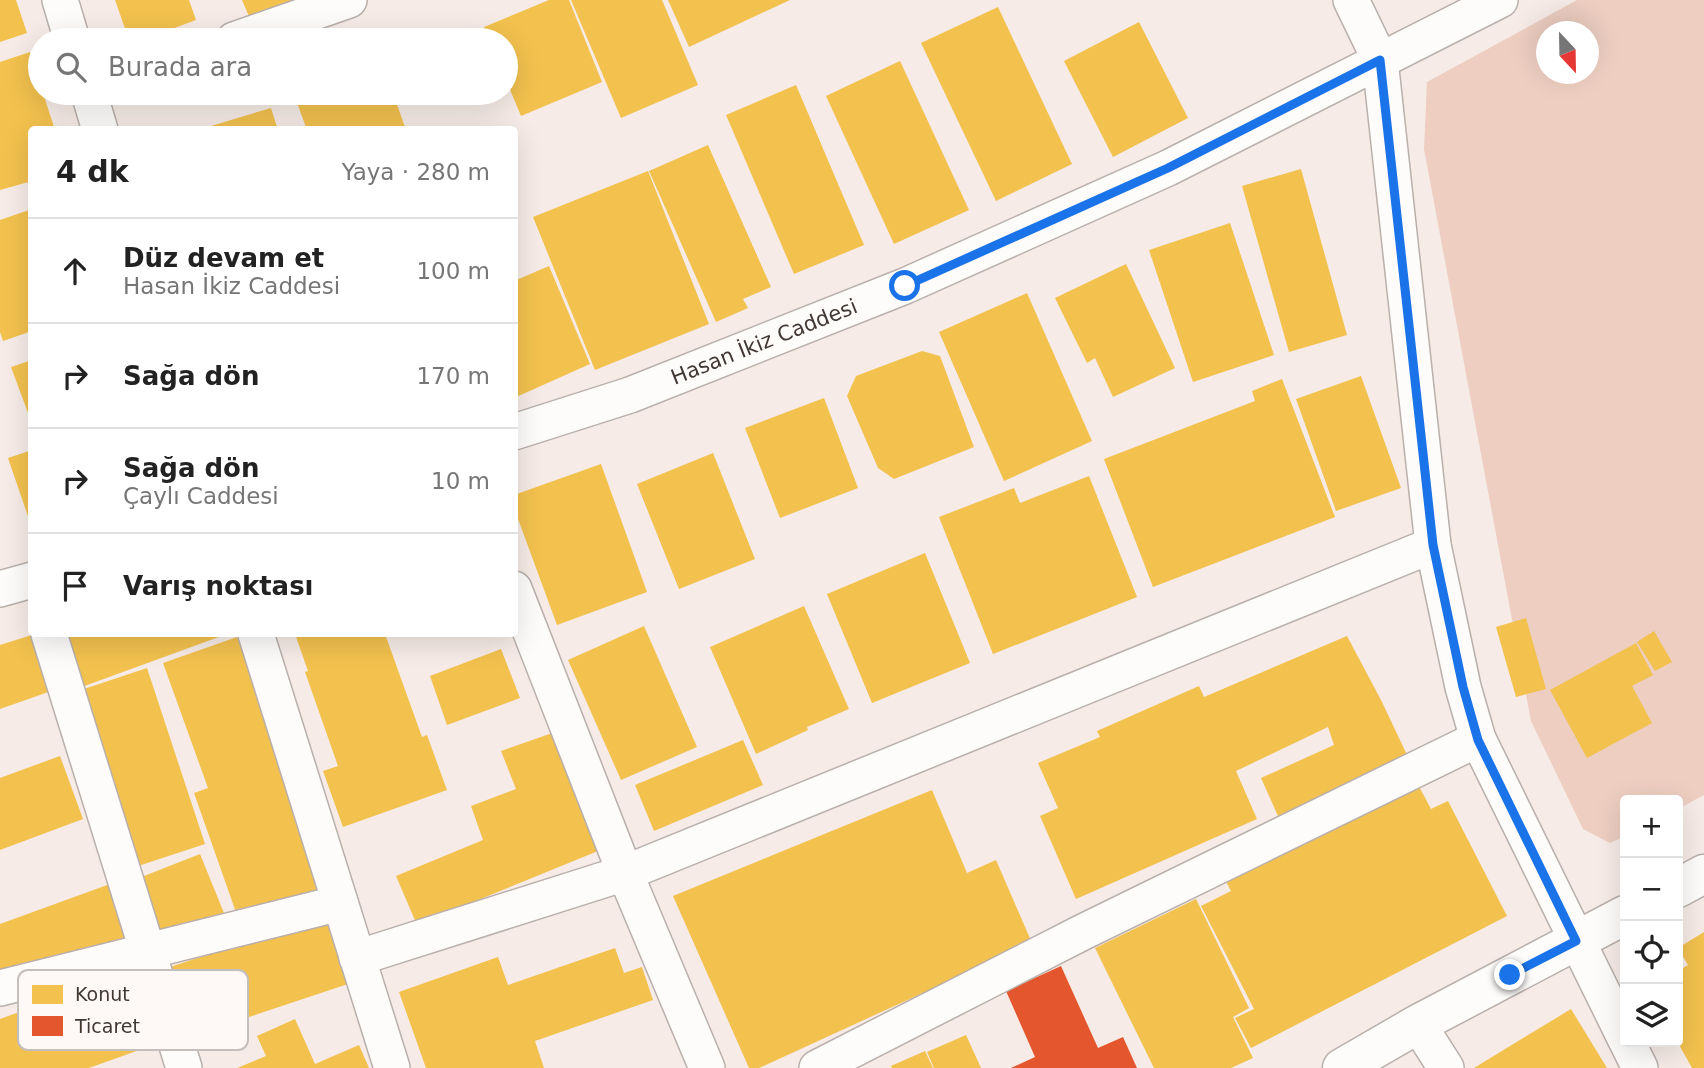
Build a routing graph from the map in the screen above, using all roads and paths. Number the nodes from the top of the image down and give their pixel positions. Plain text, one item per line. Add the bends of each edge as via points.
1 (60, 0) edge
2 (349, 0) edge
3 (1351, 0) edge
4 (1500, 0) edge
5 (68, 28) edge
6 (268, 28) edge
7 (1380, 60) junction
8 (93, 105) edge
9 (99, 126) edge
10 (518, 431) edge
11 (1433, 545) junction
12 (28, 581) edge
13 (0, 589) edge
14 (518, 599) edge
15 (50, 637) edge
16 (257, 637) edge
17 (1478, 740) junction
18 (625, 873) junction
19 (1704, 874) edge
20 (1683, 885) edge
21 (340, 903) junction
22 (1620, 918) edge
23 (1576, 941) junction
24 (146, 952) junction
25 (357, 958) junction
26 (73, 970) edge
27 (152, 970) edge
28 (18, 984) edge
29 (0, 988) edge
30 (1418, 1024) junction
31 (1620, 1028) edge
32 (1630, 1047) edge
33 (178, 1050) edge
34 (184, 1068) edge
35 (392, 1068) edge
36 (707, 1068) edge
37 (817, 1068) edge
38 (1342, 1068) edge
39 (1446, 1068) edge
40 (1640, 1068) edge

1 - 5 street
2 - 6 street
3 - 7 street
4 - 7 street, Hasan İkiz Caddesi
7 - 10 street, Hasan İkiz Caddesi via 1168,168 905,286 630,395
7 - 11 street
8 - 9 street
11 - 17 street
11 - 18 street
12 - 13 street
14 - 18 street
15 - 24 street
16 - 21 street
17 - 23 street
17 - 37 street
18 - 25 street
18 - 36 street
19 - 20 street
21 - 24 street
21 - 25 street
22 - 23 street
23 - 30 street
23 - 31 street
24 - 26 street
24 - 27 street
25 - 35 street
28 - 29 street
30 - 38 street
30 - 39 street
32 - 40 street
33 - 34 street

